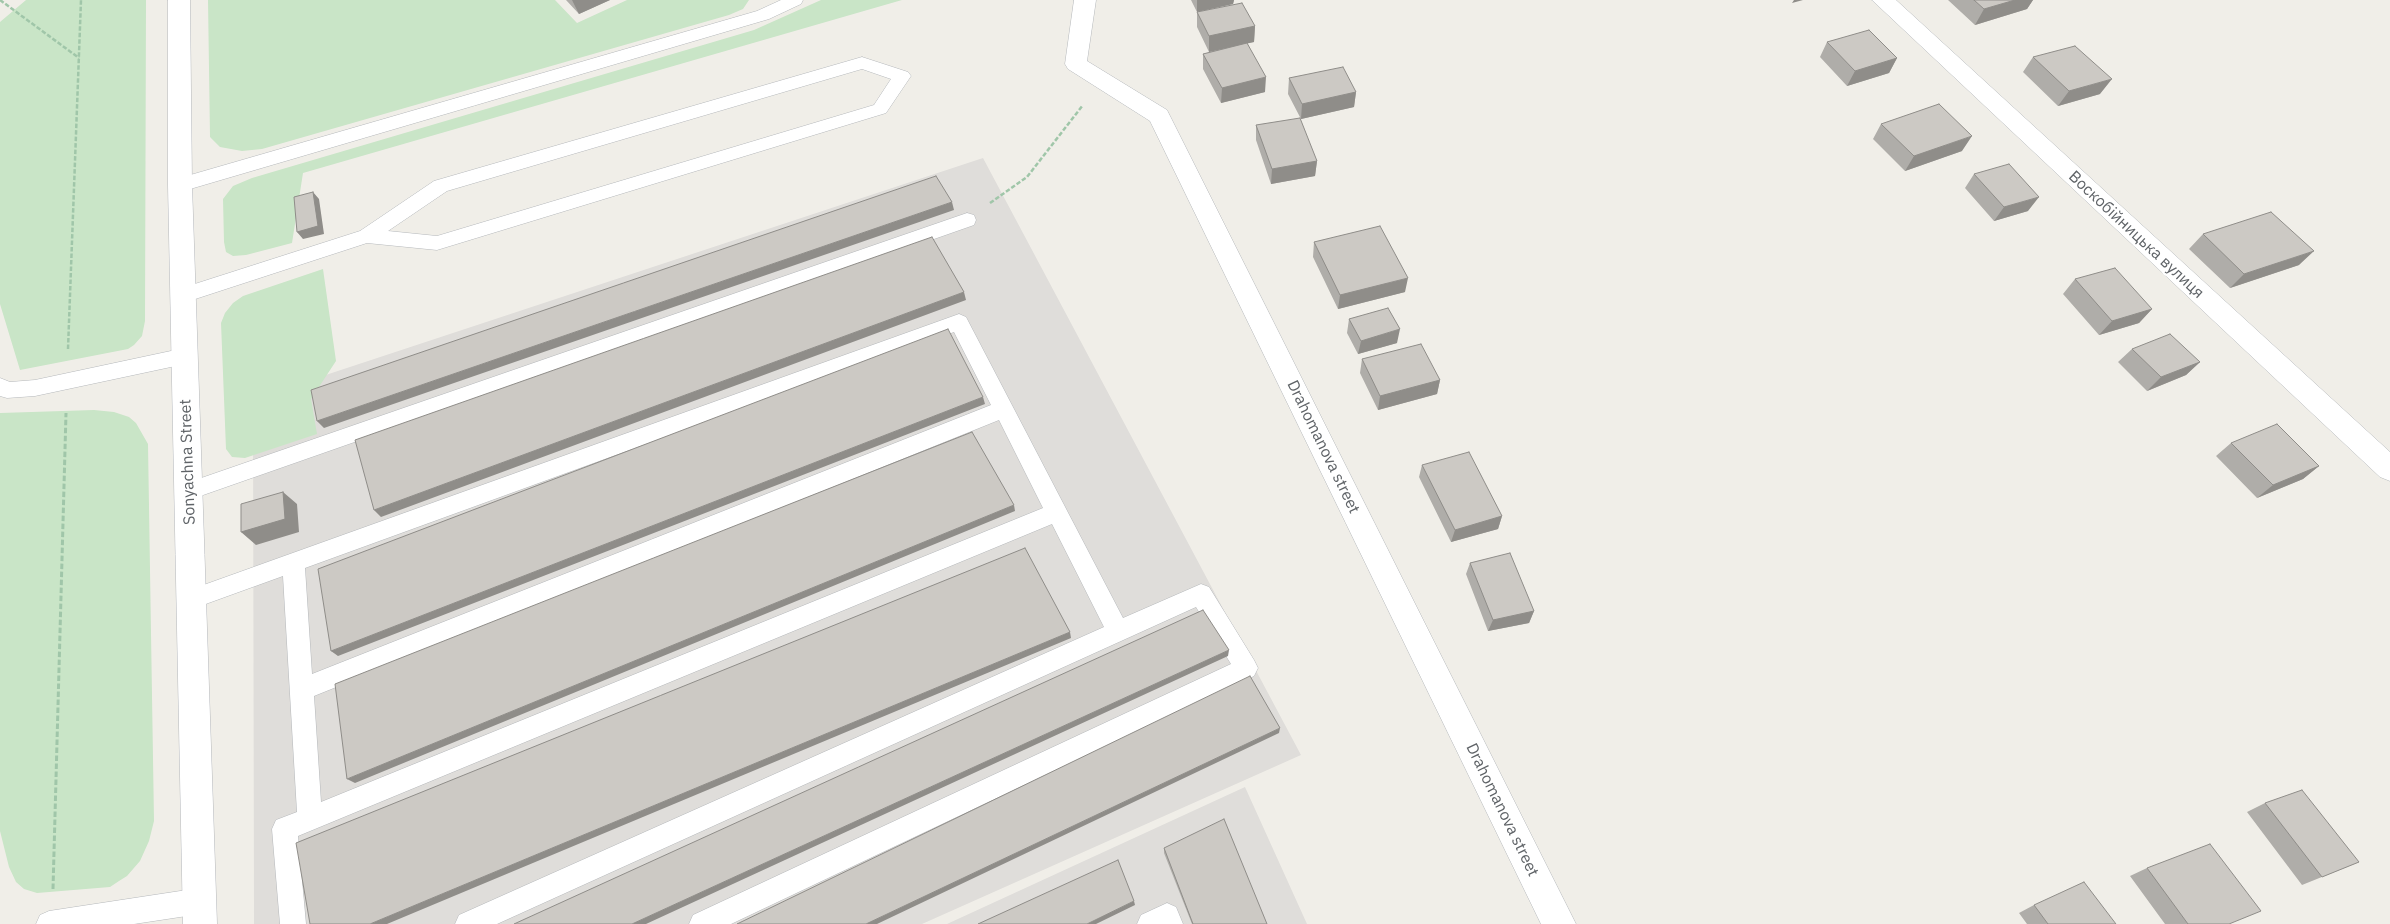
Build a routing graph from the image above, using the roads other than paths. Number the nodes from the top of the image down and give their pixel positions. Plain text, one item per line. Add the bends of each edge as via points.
1 (179, 0) edge
2 (795, 0) edge
3 (1085, 0) edge
4 (1883, 0) edge
5 (180, 185) junction
6 (967, 220) road end
7 (367, 236) junction
8 (183, 295) junction
9 (185, 356) junction
10 (0, 386) edge
11 (1004, 410) junction
12 (2390, 469) edge
13 (189, 491) junction
14 (1057, 512) junction
15 (293, 562) junction
16 (192, 599) junction
17 (1118, 631) junction
18 (303, 689) junction
19 (310, 819) junction
20 (200, 912) edge
21 (51, 924) edge
22 (292, 924) edge
23 (468, 924) edge
24 (702, 924) edge
25 (1150, 924) edge
26 (1170, 924) edge
27 (1559, 924) edge

1 - 5 street, Sonyachna Street
2 - 5 lane via 753,18
3 - 27 street, Drahomanova street via 1076,64 1160,116
4 - 12 street, Воскобійницька вулиця
5 - 8 street, Sonyachna Street
6 - 13 lane
7 - 7 lane via 441,186 862,63 902,76 880,109 437,243
7 - 8 lane
8 - 9 street, Sonyachna Street
9 - 10 lane via 17,390
9 - 13 street, Sonyachna Street
11 - 14 lane
11 - 15 lane via 959,322
11 - 18 lane
13 - 16 street, Sonyachna Street
14 - 17 lane
14 - 19 lane
15 - 16 lane
15 - 18 lane
16 - 20 street, Sonyachna Street
17 - 23 lane
17 - 24 lane via 1201,594 1246,668
18 - 19 lane
19 - 22 lane via 285,829
20 - 21 lane
25 - 26 lane via 1167,916

